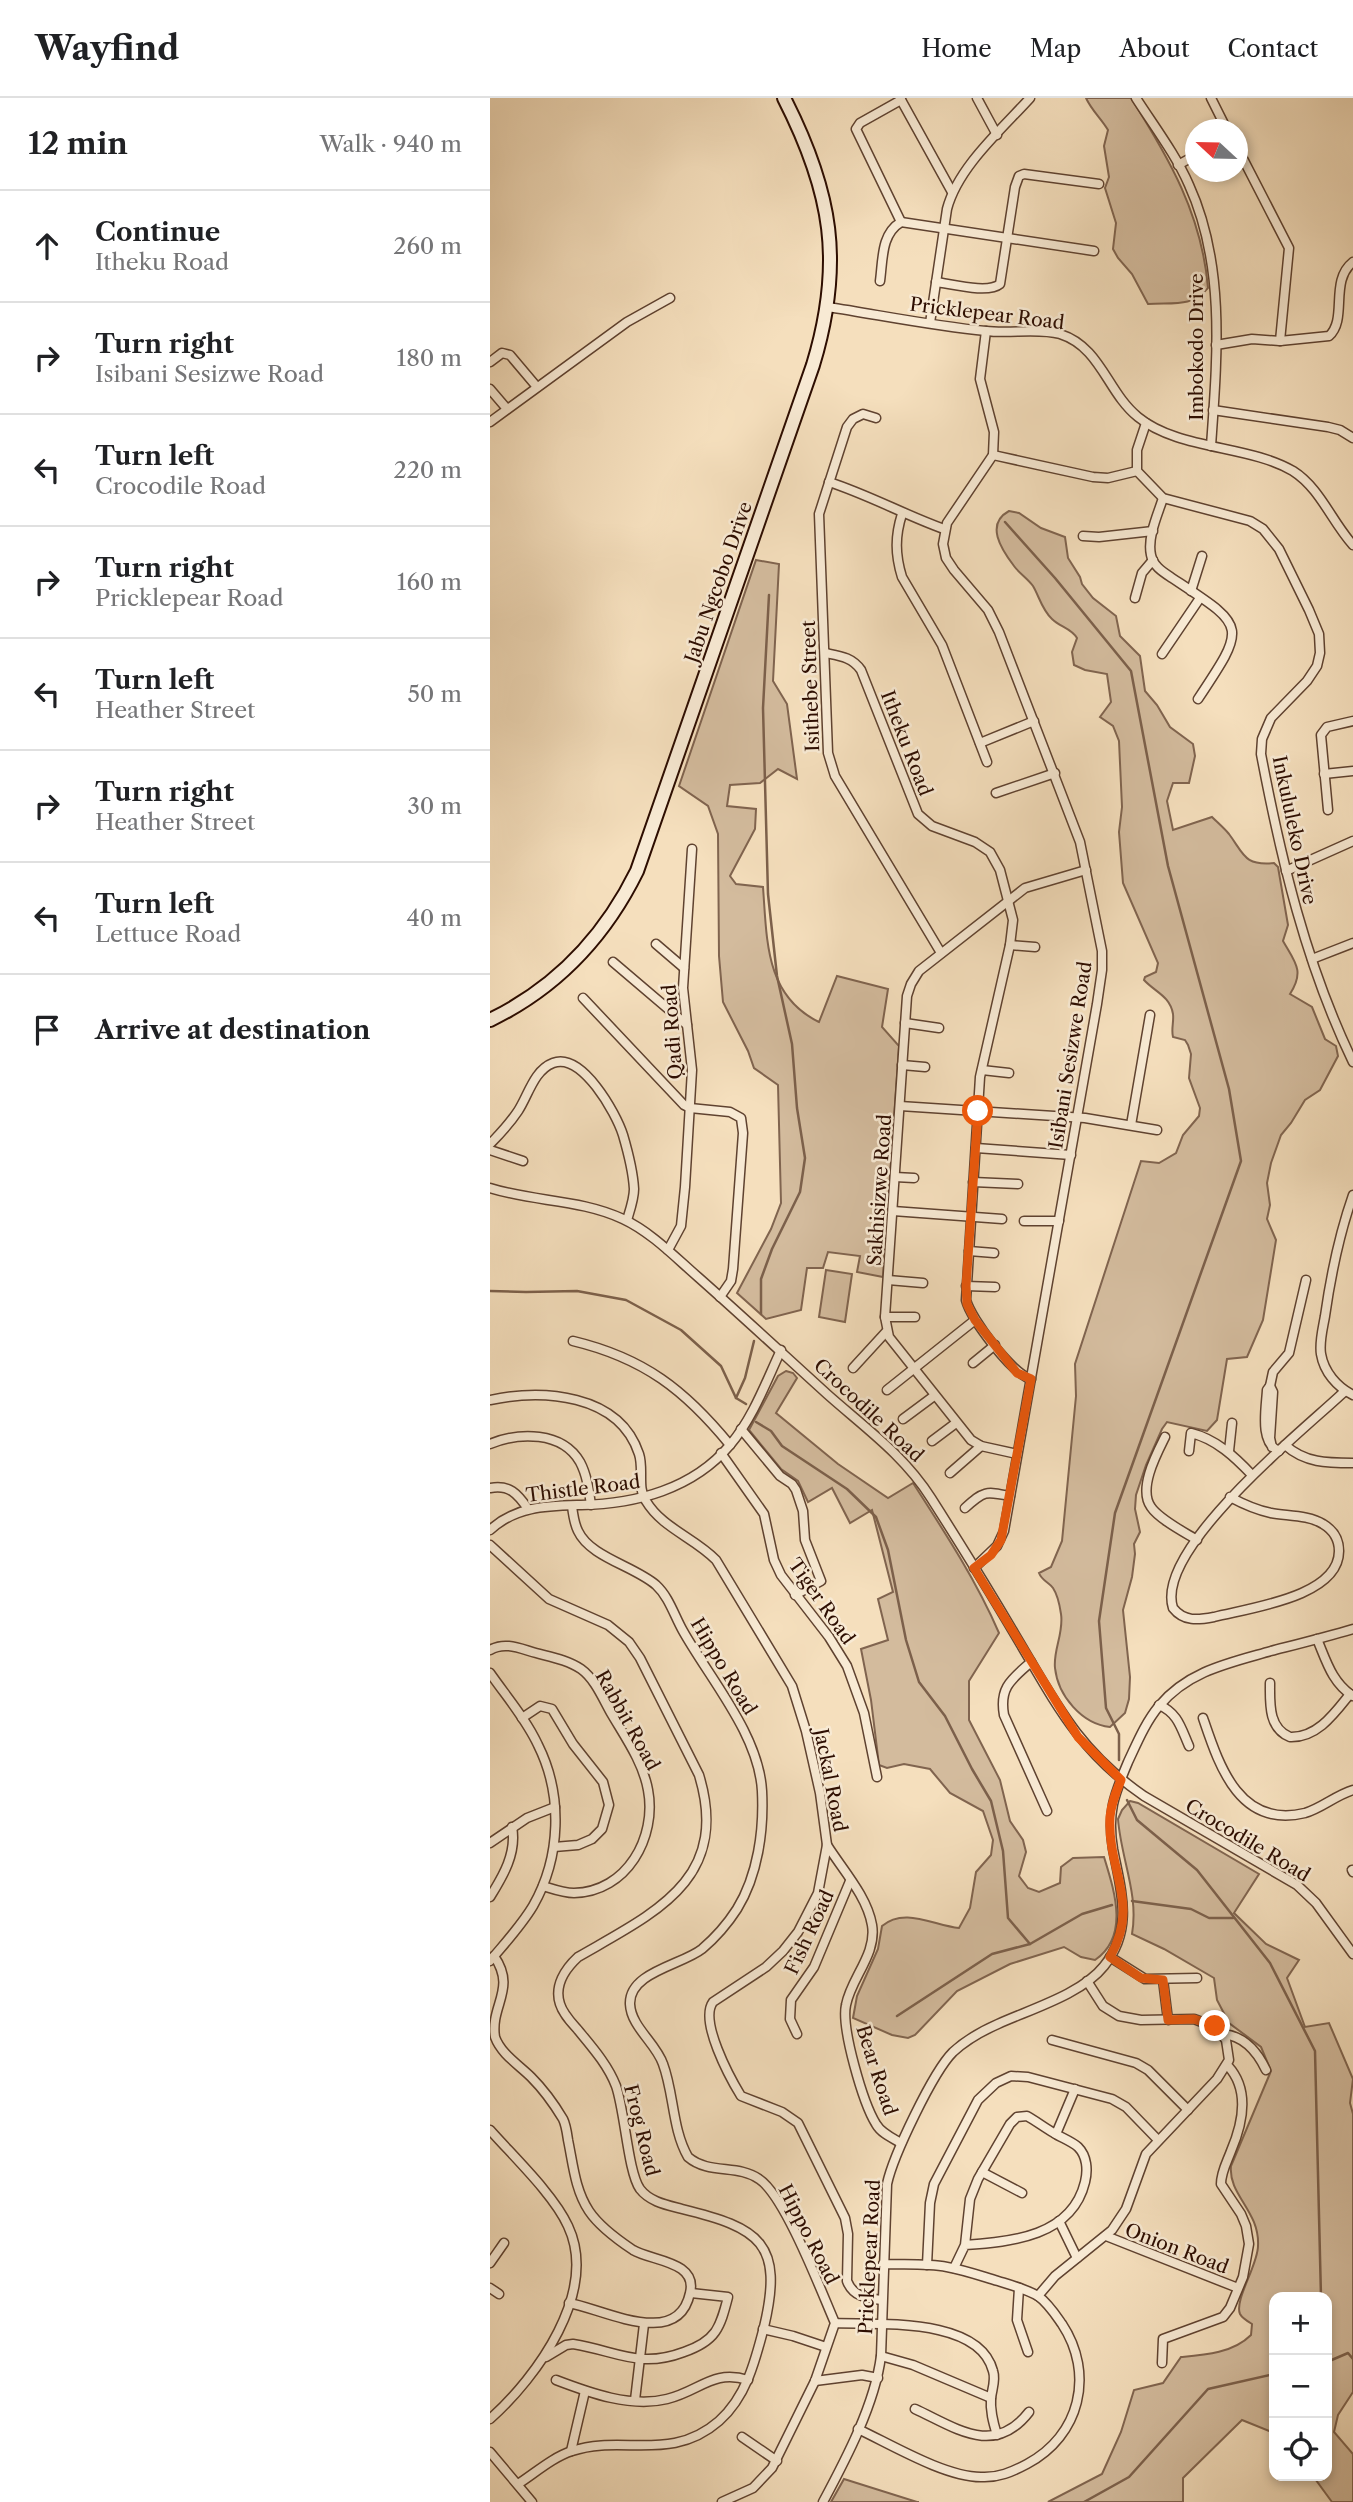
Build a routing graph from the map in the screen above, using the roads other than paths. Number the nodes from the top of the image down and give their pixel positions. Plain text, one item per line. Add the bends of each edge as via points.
1 (784, 98) edge
2 (977, 98) edge
3 (1030, 98) edge
4 (1136, 98) edge
5 (1211, 98) edge
6 (900, 99) edge
7 (1222, 119) edge
8 (997, 135) junction
9 (1185, 161) edge
10 (1178, 165) junction
11 (1248, 170) edge
12 (1099, 184) dead end
13 (952, 192) junction
14 (901, 222) junction
15 (944, 229) junction
16 (1008, 238) junction
17 (1094, 251) dead end
18 (1353, 262) edge
19 (880, 281) dead end
20 (936, 282) junction
21 (670, 298) dead end
22 (828, 307) junction
23 (930, 323) junction
24 (986, 331) junction
25 (1280, 341) junction
26 (1216, 345) junction
27 (490, 362) edge
28 (537, 387) junction
29 (490, 389) edge
30 (507, 409) junction
31 (1213, 410) junction
32 (877, 418) dead end
33 (490, 422) edge
34 (1146, 423) junction
35 (1353, 439) edge
36 (1211, 446) junction
37 (993, 455) junction
38 (1137, 471) junction
39 (829, 482) junction
40 (1163, 498) junction
41 (902, 514) junction
42 (944, 528) junction
43 (1153, 531) junction
44 (1083, 536) dead end
45 (1353, 545) edge
46 (1202, 556) dead end
47 (1153, 560) junction
48 (1191, 591) junction
49 (1135, 598) dead end
50 (1200, 598) junction
51 (825, 653) junction
52 (1162, 654) dead end
53 (1198, 699) dead end
54 (1034, 721) junction
55 (1353, 721) edge
56 (980, 743) junction
57 (987, 762) dead end
58 (1353, 771) edge
59 (1055, 774) junction
60 (1324, 774) junction
61 (996, 793) dead end
62 (1328, 810) dead end
63 (1353, 841) edge
64 (692, 849) dead end
65 (1086, 870) junction
66 (1286, 871) junction
67 (1010, 900) junction
68 (1353, 943) edge
69 (656, 944) dead end
70 (1010, 945) junction
71 (1035, 947) dead end
72 (941, 953) junction
73 (1312, 959) junction
74 (613, 962) dead end
75 (684, 968) junction
76 (583, 998) dead end
77 (1150, 1015) dead end
78 (490, 1020) edge
79 (905, 1023) junction
80 (687, 1026) junction
81 (939, 1028) dead end
82 (1353, 1062) edge
83 (902, 1065) junction
84 (925, 1067) dead end
85 (982, 1070) junction
86 (1009, 1073) dead end
87 (900, 1106) junction
88 (690, 1108) junction
89 (978, 1111) junction
90 (1077, 1118) junction
91 (1131, 1125) junction
92 (1157, 1130) dead end
93 (490, 1144) edge
94 (976, 1148) junction
95 (490, 1150) edge
96 (1071, 1155) junction
97 (523, 1161) dead end
98 (895, 1177) junction
99 (914, 1178) dead end
100 (973, 1182) junction
101 (1018, 1184) dead end
102 (490, 1188) edge
103 (1353, 1195) edge
104 (893, 1211) junction
105 (971, 1217) junction
106 (1002, 1219) dead end
107 (627, 1220) junction
108 (1024, 1221) dead end
109 (1059, 1221) junction
110 (667, 1250) junction
111 (969, 1251) junction
112 (994, 1253) dead end
113 (888, 1280) junction
114 (1306, 1280) dead end
115 (923, 1283) dead end
116 (966, 1286) junction
117 (995, 1287) dead end
118 (720, 1297) junction
119 (885, 1317) junction
120 (915, 1317) dead end
121 (975, 1320) junction
122 (886, 1332) junction
123 (573, 1341) dead end
124 (995, 1345) junction
125 (781, 1350) junction
126 (973, 1363) dead end
127 (853, 1368) dead end
128 (912, 1368) junction
129 (1031, 1379) junction
130 (887, 1390) dead end
131 (1349, 1393) edge
132 (934, 1396) junction
133 (490, 1400) edge
134 (903, 1419) dead end
135 (956, 1423) junction
136 (1232, 1423) dead end
137 (741, 1429) junction
138 (1165, 1437) dead end
139 (932, 1441) dead end
140 (490, 1444) edge
141 (730, 1445) junction
142 (981, 1446) junction
143 (1279, 1448) junction
144 (1189, 1451) dead end
145 (1229, 1451) junction
146 (721, 1453) junction
147 (1017, 1454) junction
148 (1353, 1463) edge
149 (950, 1473) dead end
150 (1252, 1475) junction
151 (490, 1488) edge
152 (1010, 1496) junction
153 (1230, 1497) junction
154 (644, 1498) junction
155 (592, 1505) junction
156 (572, 1506) junction
157 (965, 1508) dead end
158 (528, 1509) junction
159 (490, 1530) edge
160 (1197, 1541) junction
161 (490, 1545) edge
162 (974, 1568) junction
163 (795, 1595) junction
164 (1353, 1629) edge
165 (1317, 1639) junction
166 (490, 1650) edge
167 (1031, 1662) junction
168 (490, 1673) edge
169 (1270, 1683) dead end
170 (1351, 1695) edge
171 (1160, 1705) junction
172 (522, 1718) junction
173 (1203, 1718) dead end
174 (1189, 1746) dead end
175 (877, 1777) dead end
176 (1121, 1780) junction
177 (1353, 1790) edge
178 (555, 1807) junction
179 (1048, 1811) dead end
180 (512, 1827) junction
181 (490, 1843) edge
182 (827, 1845) junction
183 (554, 1847) junction
184 (850, 1881) junction
185 (543, 1886) junction
186 (490, 1898) edge
187 (1353, 1954) edge
188 (1110, 1957) junction
189 (492, 1959) edge
190 (1197, 1978) dead end
191 (1163, 1980) junction
192 (1087, 1982) junction
193 (1168, 2020) junction
194 (797, 2034) dead end
195 (1223, 2034) junction
196 (1052, 2040) dead end
197 (1227, 2066) junction
198 (1266, 2070) dead end
199 (1075, 2089) junction
200 (1188, 2109) junction
201 (491, 2134) edge
202 (1056, 2134) junction
203 (1158, 2140) junction
204 (901, 2143) junction
205 (982, 2172) junction
206 (1022, 2193) dead end
207 (1059, 2221) junction
208 (1106, 2236) junction
209 (504, 2243) dead end
210 (965, 2245) junction
211 (1077, 2258) junction
212 (490, 2263) edge
213 (883, 2264) junction
214 (928, 2265) junction
215 (954, 2268) junction
216 (490, 2288) edge
217 (1019, 2288) junction
218 (1238, 2288) junction
219 (691, 2293) junction
220 (499, 2294) dead end
221 (1038, 2296) junction
222 (882, 2300) junction
223 (569, 2302) junction
224 (835, 2323) junction
225 (644, 2324) junction
226 (881, 2325) junction
227 (763, 2329) junction
228 (827, 2347) junction
229 (1028, 2352) dead end
230 (881, 2356) junction
231 (543, 2359) junction
232 (640, 2360) junction
233 (1162, 2363) dead end
234 (878, 2378) junction
235 (556, 2379) dead end
236 (748, 2380) junction
237 (815, 2381) junction
238 (585, 2391) junction
239 (991, 2398) junction
240 (635, 2400) junction
241 (915, 2409) dead end
242 (1029, 2412) dead end
243 (490, 2420) edge
244 (858, 2429) junction
245 (997, 2435) junction
246 (742, 2437) dead end
247 (571, 2451) junction
248 (490, 2452) edge
249 (777, 2460) junction
250 (518, 2484) junction
251 (532, 2502) edge
252 (722, 2502) edge
253 (823, 2502) edge

1 - 22 main road, Jabu Ngcobo Drive via 810,152 825,209 831,265
2 - 8 street
3 - 8 street
4 - 10 street, Imbokodo Drive
5 - 7 street
6 - 13 street
6 - 14 street via 856,129
8 - 13 street
9 - 10 street
10 - 26 street, Imbokodo Drive via 1208,238
11 - 25 street via 1289,248
12 - 16 street via 1019,176
13 - 15 street
14 - 15 street
14 - 19 street via 887,236
15 - 16 street
15 - 20 street
16 - 17 street
16 - 20 street via 997,287
18 - 25 street via 1343,275 1332,334
20 - 23 street
21 - 28 street via 627,322
22 - 23 street, Pricklepear Road
22 - 78 main road, Jabu Ngcobo Drive via 813,365 637,870 611,918 579,956 542,989
23 - 24 street, Pricklepear Road
24 - 34 street, Pricklepear Road via 1051,332 1072,340 1091,353 1125,405
24 - 37 street via 980,379 994,432
25 - 26 street via 1252,339
26 - 31 street, Imbokodo Drive
27 - 28 street via 502,353 510,355
28 - 30 street
29 - 30 street
30 - 33 street
31 - 35 street via 1328,427
31 - 36 street, Imbokodo Drive
32 - 39 street, Isithebe Street via 863,414 849,423
34 - 36 street, Pricklepear Road
34 - 38 street via 1137,450
36 - 45 street, Pricklepear Road via 1295,472
37 - 38 street via 1093,477
37 - 42 street
38 - 40 street
39 - 41 street
39 - 51 street, Isithebe Street via 818,523
40 - 43 street
40 - 66 street, Inkululeko Drive via 1250,521 1264,529 1284,558 1319,634 1315,670 1271,718 1262,739 1261,754
41 - 42 street
41 - 56 street via 896,533 902,577 942,645
42 - 54 street, Isibani Sesizwe Road via 946,558 994,619
43 - 44 street
43 - 47 street
46 - 48 street
47 - 48 street
47 - 49 street via 1142,573
48 - 50 street
50 - 52 street
50 - 53 street via 1227,618 1233,637
51 - 67 street, Itheku Road via 847,657 861,670 918,814 932,826 990,852
51 - 72 street, Isithebe Street via 827,744 832,768
54 - 56 street
54 - 59 street, Isibani Sesizwe Road
55 - 60 street via 1322,732
56 - 57 street
58 - 60 street
59 - 61 street
59 - 65 street, Isibani Sesizwe Road
60 - 62 street
63 - 66 street
64 - 75 street, Qadi Road
65 - 67 street, Sakhisizwe Road via 1029,886
65 - 90 street, Isibani Sesizwe Road via 1102,970
66 - 73 street, Inkululeko Drive
67 - 70 street, Itheku Road
67 - 72 street, Sakhisizwe Road
68 - 73 street
69 - 75 street
70 - 71 street
70 - 85 street, Itheku Road
72 - 79 street, Sakhisizwe Road via 913,979
73 - 82 street, Inkululeko Drive
74 - 80 street
75 - 80 street, Qadi Road
76 - 88 street
77 - 91 street
79 - 81 street
79 - 83 street, Sakhisizwe Road
80 - 88 street, Qadi Road
83 - 84 street
83 - 87 street, Sakhisizwe Road
85 - 86 street
85 - 89 street, Itheku Road
87 - 89 street
87 - 98 street, Sakhisizwe Road
88 - 110 street, Qadi Road via 683,1221
88 - 118 street via 734,1113 742,1122 733,1269
89 - 90 street
89 - 94 street, Itheku Road
90 - 91 street
90 - 96 street, Isibani Sesizwe Road
91 - 92 street
93 - 107 street via 513,1118 545,1067 559,1062 580,1069 611,1110 623,1136 634,1188
94 - 96 street
94 - 100 street, Itheku Road
95 - 97 street
96 - 109 street, Isibani Sesizwe Road
98 - 99 street
98 - 104 street, Sakhisizwe Road
100 - 101 street
100 - 105 street, Itheku Road
102 - 107 street, Crocodile Road via 580,1204
103 - 131 street via 1331,1272 1321,1347 1326,1370
104 - 105 street
104 - 113 street, Sakhisizwe Road
105 - 106 street
105 - 111 street, Itheku Road
107 - 110 street, Crocodile Road
108 - 109 street
109 - 129 street, Isibani Sesizwe Road
110 - 118 street, Crocodile Road
111 - 112 street
111 - 116 street, Itheku Road
113 - 115 street
113 - 119 street, Sakhisizwe Road
114 - 143 street via 1289,1353 1273,1372 1267,1390 1266,1430 1270,1445
116 - 117 street
116 - 121 street, Itheku Road via 967,1304
118 - 125 street, Crocodile Road
119 - 120 street
119 - 122 street, Sakhisizwe Road
121 - 124 street, Itheku Road
121 - 128 street
122 - 127 street
122 - 128 street
123 - 141 street via 615,1353 664,1379 706,1416
124 - 126 street
124 - 129 street, Itheku Road via 1017,1373
125 - 137 street, Thistle Road
125 - 162 street, Crocodile Road via 917,1476
128 - 130 street
128 - 132 street
129 - 147 street, Isibani Sesizwe Road
131 - 143 street
132 - 134 street
132 - 135 street
133 - 154 street via 525,1395 564,1397 609,1414 627,1430 638,1450
135 - 139 street
135 - 142 street
136 - 145 street
137 - 141 street, Thistle Road
137 - 163 street via 792,1484 803,1511 805,1540 821,1581
138 - 160 street via 1145,1496 1151,1508
140 - 155 street via 523,1436 563,1445 580,1462
141 - 146 street, Thistle Road
142 - 147 street
142 - 149 street
143 - 148 street via 1308,1460
143 - 150 street
144 - 145 street via 1191,1433
145 - 150 street
146 - 154 street, Thistle Road via 684,1481
146 - 163 street, Tiger Road via 764,1514 774,1559
147 - 152 street, Isibani Sesizwe Road
150 - 153 street
151 - 158 street via 510,1489
152 - 157 street via 988,1492
152 - 162 street, Isibani Sesizwe Road via 1001,1540
153 - 160 street
153 - 160 street via 1261,1511 1325,1525 1338,1546 1338,1559 1329,1576 1311,1590 1291,1597 1214,1617 1185,1618 1173,1608 1171,1595
154 - 155 street, Thistle Road
154 - 182 street, Jackal Road via 658,1517 716,1560 792,1686 820,1793
155 - 156 street, Thistle Road
156 - 158 street, Thistle Road
156 - 224 street, Hippo Road via 577,1530 588,1544 643,1576 666,1598 745,1732 760,1775 758,1851 741,1901 702,1949 639,1982 631,2011 663,2064 688,2157 704,2166 745,2172 764,2182 811,2266
158 - 159 street, Thistle Road
161 - 227 street, Frog Road via 549,1599 601,1621 629,1642 699,1775 706,1823 692,1873 659,1909 569,1965 559,1985 559,2003 602,2059 616,2086 640,2190 662,2204 742,2228 766,2253 772,2276
162 - 167 street, Crocodile Road
163 - 175 street, Tiger Road via 847,1667 864,1713
164 - 165 street, Pricklepear Road
165 - 170 street via 1331,1673
165 - 171 street, Pricklepear Road via 1216,1666 1185,1683
166 - 185 street, Rabbit Road via 501,1645 517,1647 567,1662 586,1673 636,1756 648,1789 648,1832 624,1872 583,1892
167 - 176 street, Crocodile Road via 1078,1737
167 - 179 street via 1007,1686 1002,1706
168 - 172 street
169 - 170 street via 1272,1719 1277,1729 1290,1737 1308,1734 1325,1723
171 - 174 street via 1176,1716
171 - 176 street, Pricklepear Road via 1142,1731
172 - 178 street via 546,1762
172 - 183 street via 540,1706 552,1709 603,1782 608,1797 608,1812 597,1834 578,1845
173 - 177 street via 1229,1783 1265,1811 1304,1813
176 - 187 street, Crocodile Road via 1297,1885
176 - 188 street, Pricklepear Road via 1110,1819 1125,1909 1120,1938
178 - 180 street
178 - 183 street
180 - 181 street
180 - 186 street via 509,1861
182 - 184 street, Bear Road
182 - 222 street, Jackal Road via 818,1893 798,1932 766,1967 713,2002 708,2018 741,2096 782,2112 802,2129 845,2218 849,2287 859,2295
183 - 185 street
184 - 194 street, Fish Road via 814,1967 791,2000 790,2020
184 - 204 street, Bear Road via 868,1914 872,1939 845,2006 847,2041 877,2126
185 - 189 street via 526,1917
188 - 191 street via 1141,1978
188 - 192 street, Pricklepear Road
189 - 219 street via 502,1967 504,1977 494,2018 496,2040 547,2095 564,2121 577,2184 588,2210 634,2251 688,2274
190 - 191 street
191 - 193 street
192 - 193 street via 1111,2012 1128,2019
192 - 204 street, Pricklepear Road via 978,2034 953,2053
193 - 195 street via 1203,2021
195 - 197 street via 1229,2049
195 - 198 street via 1250,2046
196 - 200 street via 1136,2063
197 - 200 street
197 - 218 street via 1237,2078 1243,2106 1221,2179 1245,2220 1248,2236
199 - 202 street
199 - 203 street via 1119,2103
199 - 214 street via 1011,2076 996,2082 978,2100 934,2184
200 - 203 street
201 - 223 street via 567,2224 576,2256
202 - 205 street via 1027,2116 1017,2117
202 - 207 street via 1084,2155 1087,2176 1078,2204
203 - 208 street via 1143,2158 1122,2216
204 - 213 street, Pricklepear Road via 887,2184
205 - 206 street
205 - 210 street via 970,2199
207 - 210 street via 1015,2240
207 - 211 street
208 - 211 street
208 - 218 street, Onion Road
209 - 212 street
210 - 215 street
211 - 221 street
213 - 214 street
213 - 222 street, Pricklepear Road
214 - 215 street
215 - 217 street
216 - 220 street
217 - 221 street
217 - 229 street via 1017,2320
218 - 233 street via 1223,2317 1163,2339
219 - 225 street via 671,2319
219 - 232 street via 728,2297 720,2326 704,2344 663,2359
221 - 244 street via 1071,2338 1080,2380 1071,2420 1044,2454 1005,2474 970,2477
222 - 226 street, Pricklepear Road
223 - 225 street
223 - 231 street
224 - 226 street
224 - 228 street
225 - 232 street
226 - 230 street, Pricklepear Road
226 - 239 street via 937,2329 974,2343 994,2372
227 - 228 street
227 - 236 street, Frog Road
228 - 237 street
230 - 234 street, Pricklepear Road
230 - 239 street
231 - 232 street via 573,2344
231 - 243 street via 521,2390
232 - 240 street
234 - 237 street via 862,2375
234 - 244 street, Pricklepear Road
235 - 238 street
236 - 240 street via 724,2375 667,2399
236 - 247 street, Frog Road via 725,2415 693,2437 658,2446
237 - 249 street
238 - 240 street
238 - 247 street
239 - 245 street
241 - 245 street via 969,2435
242 - 245 street
244 - 253 street, Pricklepear Road
246 - 249 street
247 - 250 street, Frog Road
248 - 250 street
249 - 252 street via 753,2488
250 - 251 street

